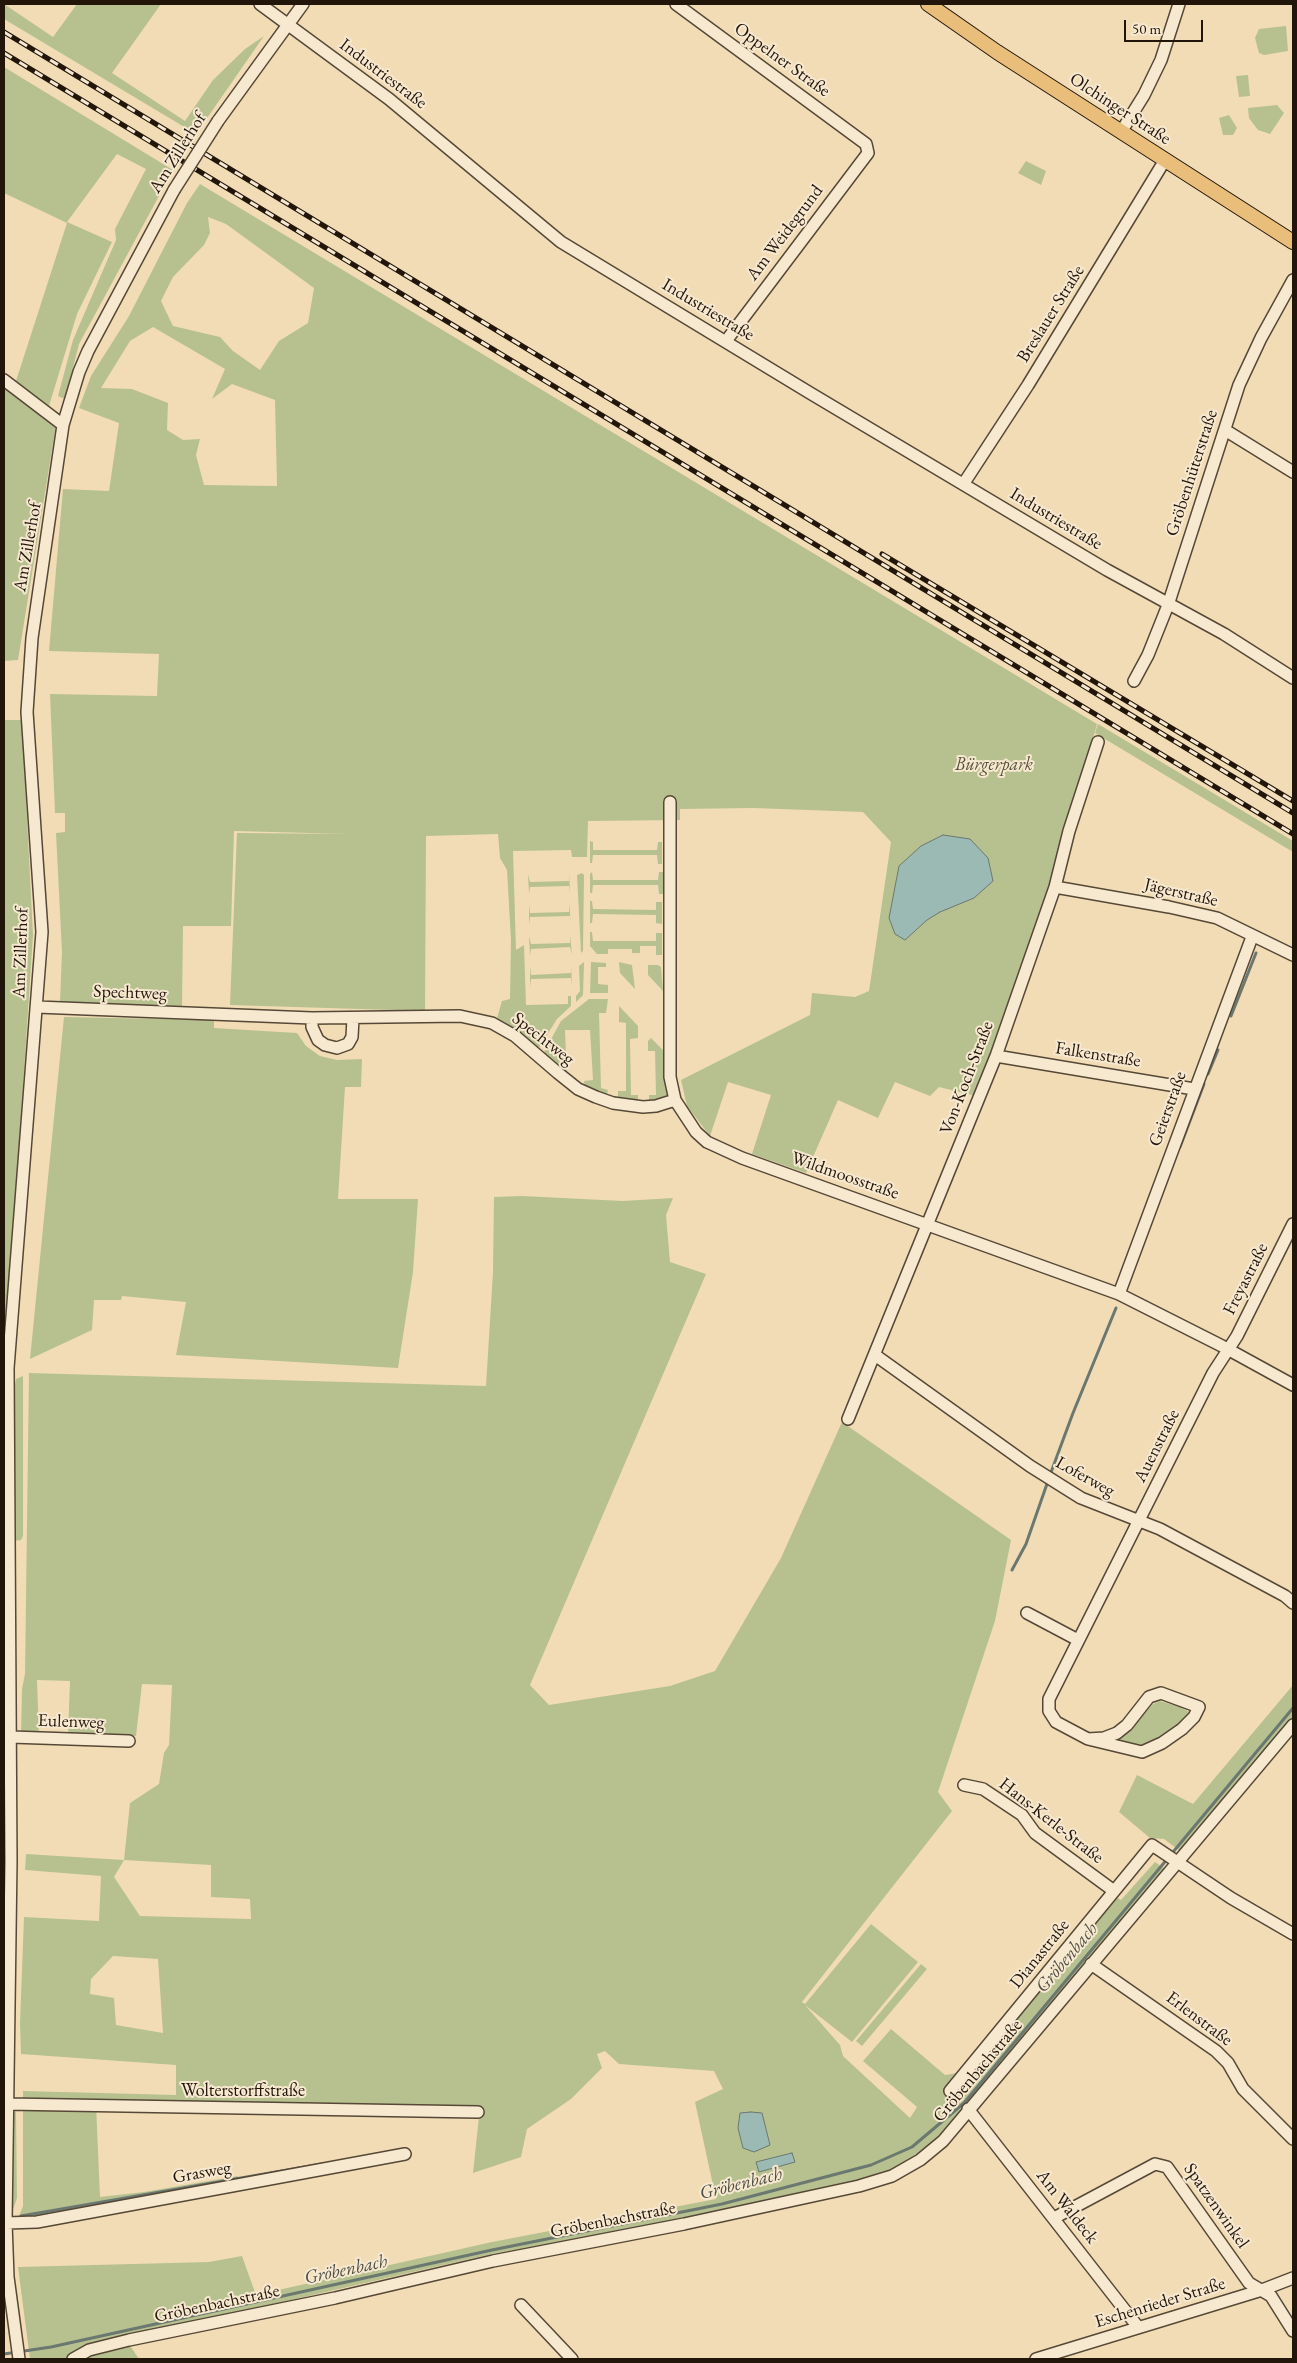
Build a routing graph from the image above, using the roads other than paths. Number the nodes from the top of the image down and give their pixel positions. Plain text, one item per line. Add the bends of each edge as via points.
1 (260, 4) edge
2 (303, 4) edge
3 (676, 4) edge
4 (928, 4) edge
5 (1179, 4) edge
6 (287, 24) junction
7 (1121, 132) junction
8 (866, 144) joint
9 (1164, 160) junction
10 (1293, 242) edge
11 (1293, 280) edge
12 (726, 341) junction
13 (4, 380) edge
14 (63, 425) junction
15 (1225, 430) junction
16 (1293, 472) edge
17 (964, 484) junction
18 (1168, 605) junction
19 (1293, 678) edge
20 (1134, 682) dead end
21 (1098, 742) dead end
22 (670, 802) dead end
23 (1055, 887) junction
24 (1252, 936) junction
25 (1293, 955) edge
26 (37, 1007) junction
27 (312, 1018) junction
28 (353, 1018) junction
29 (996, 1056) junction
30 (1194, 1089) junction
31 (675, 1100) junction
32 (928, 1224) junction
33 (1293, 1224) edge
34 (1119, 1294) junction
35 (1229, 1350) junction
36 (875, 1355) junction
37 (1293, 1385) edge
38 (848, 1419) dead end
39 (1138, 1521) junction
40 (1293, 1603) edge
41 (1027, 1613) dead end
42 (1078, 1640) junction
43 (1293, 1725) edge
44 (11, 1737) junction
45 (1088, 1739) junction
46 (130, 1741) dead end
47 (964, 1785) dead end
48 (1168, 1855) junction
49 (1114, 1891) junction
50 (1293, 1934) edge
51 (1091, 1964) junction
52 (950, 2091) dead end
53 (8, 2104) junction
54 (968, 2109) junction
55 (478, 2112) dead end
56 (1293, 2139) edge
57 (405, 2154) dead end
58 (1054, 2218) junction
59 (6, 2223) junction
60 (1293, 2278) edge
61 (1262, 2290) junction
62 (521, 2305) dead end
63 (1138, 2327) junction
64 (1293, 2331) edge
65 (19, 2359) edge
66 (73, 2359) edge
67 (572, 2359) edge
68 (1036, 2359) edge

1 - 6 street, Industriestraße
2 - 6 street, Am Zillerhof
3 - 8 street, Oppelner Straße
4 - 7 main road, Olchinger Straße
5 - 7 street via 1161,60
6 - 12 street, Industriestraße via 389,99 561,242
6 - 14 street, Am Zillerhof, bridge via 174,190 88,351
7 - 9 main road, Olchinger Straße
8 - 12 street, Am Weidegrund via 868,153
9 - 10 main road, Olchinger Straße
9 - 17 street, Breslauer Straße
11 - 15 street, Gröbenhüterstraße via 1239,385
12 - 17 street, Industriestraße
13 - 14 street
14 - 26 street, Am Zillerhof via 34,618 27,712 42,932
15 - 16 street
15 - 18 street, Gröbenhüterstraße
17 - 18 street, Industriestraße
18 - 19 street, Industriestraße via 1224,634
18 - 20 street, Gröbenhüterstraße
21 - 23 street, Von-Koch-Straße
22 - 31 street, Wildmoosstraße via 670,1077
23 - 24 street, Jägerstraße via 1217,918
23 - 29 street, Von-Koch-Straße
24 - 25 street, Jägerstraße
24 - 30 street, Geierstraße
26 - 27 street, Spechtweg
26 - 44 street, Am Zillerhof via 8,1368
27 - 28 street, Spechtweg
27 - 28 street via 318,1040 337,1048 348,1044 352,1037
28 - 31 street, Spechtweg via 460,1016 492,1023 515,1036 578,1089 596,1097 643,1107
29 - 30 street, Falkenstraße
29 - 32 street, Von-Koch-Straße
30 - 34 street, Geierstraße
31 - 32 street, Wildmoosstraße via 696,1132 707,1142 781,1173
32 - 34 street, Wildmoosstraße
32 - 36 street, Von-Koch-Straße
33 - 35 street, Freyastraße
34 - 35 street, Wildmoosstraße
35 - 37 street, Wildmoosstraße
35 - 39 street, Auenstraße via 1218,1364
36 - 38 street, Von-Koch-Straße
36 - 39 street, Loferweg via 1030,1466 1081,1498
39 - 40 street, Loferweg via 1160,1529
39 - 42 street, Auenstraße
41 - 42 street
42 - 45 street, Auenstraße via 1049,1699 1050,1711 1056,1722
43 - 48 street, Gröbenbachstraße
44 - 46 street, Eulenweg
44 - 53 street, Am Zillerhof
45 - 45 street, Auenstraße via 1142,1752 1182,1729 1199,1707 1161,1693 1150,1697 1117,1733
47 - 49 street, Hans-Kerle-Straße via 983,1789 1022,1815 1035,1833
48 - 49 street, Dianastraße via 1152,1845
48 - 50 street via 1231,1898
48 - 51 street, Gröbenbachstraße
49 - 52 street, Dianastraße
51 - 54 street, Gröbenbachstraße
51 - 56 street, Erlenstraße via 1216,2051 1228,2063 1243,2089
53 - 55 street, Wolterstorffstraße
53 - 59 street, Am Zillerhof
54 - 58 street, Am Waldeck
54 - 66 street, Gröbenbachstraße via 943,2140 920,2160 884,2180 130,2340 89,2350
57 - 59 street, Grasweg via 37,2222
58 - 61 street, Spatzenwinkel via 1155,2164 1167,2167 1248,2284
58 - 63 street, Am Waldeck
59 - 65 street, Am Zillerhof via 8,2278
60 - 61 street, Eschenrieder Straße
61 - 63 street, Eschenrieder Straße
61 - 64 street, Spatzenwinkel via 1271,2296
62 - 67 street
63 - 68 street, Eschenrieder Straße

